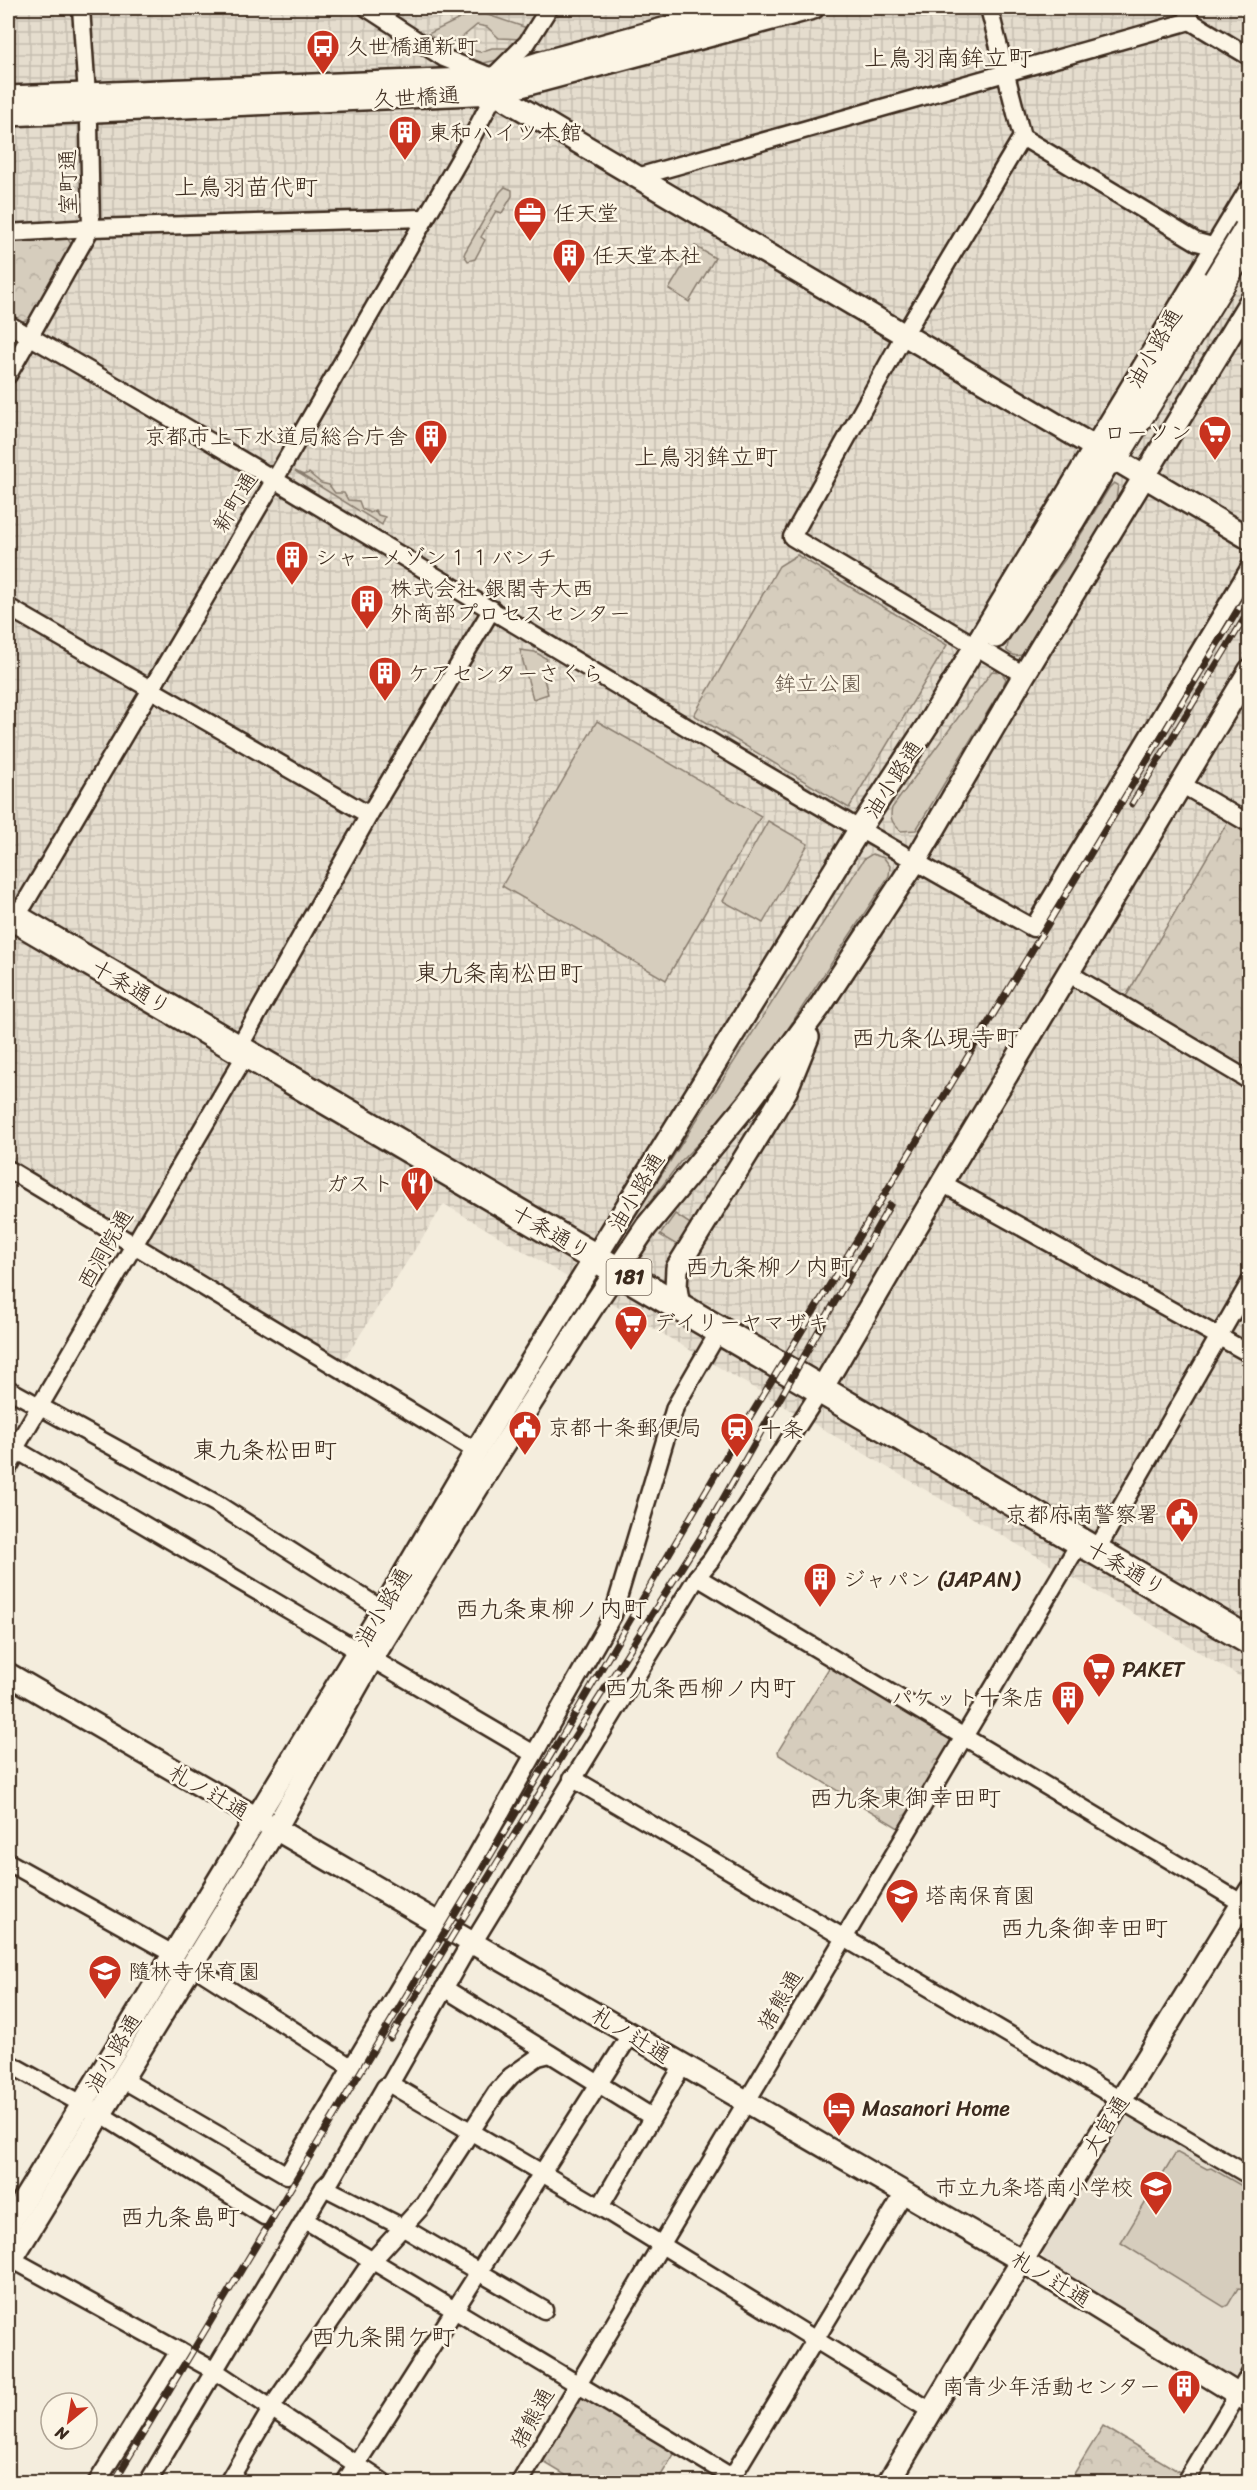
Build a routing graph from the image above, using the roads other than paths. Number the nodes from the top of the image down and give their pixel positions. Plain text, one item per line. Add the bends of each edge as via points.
1 (81, 8) edge
2 (367, 8) edge
3 (549, 8) edge
4 (740, 8) edge
5 (813, 8) edge
6 (989, 8) edge
7 (1189, 14) edge
8 (756, 15) edge
9 (1250, 57) edge
10 (1007, 73) junction
11 (494, 85) junction
12 (8, 98) edge
13 (86, 103) junction
14 (8, 115) edge
15 (1022, 137) junction
16 (637, 177) junction
17 (1250, 191) edge
18 (424, 218) junction
19 (92, 228) junction
20 (1250, 231) edge
21 (8, 233) edge
22 (1216, 248) junction
23 (1250, 266) edge
24 (1250, 302) edge
25 (8, 324) edge
26 (904, 335) junction
27 (30, 336) junction
28 (8, 375) edge
29 (1103, 454) junction
30 (1144, 478) junction
31 (274, 481) junction
32 (1250, 538) edge
33 (1250, 567) edge
34 (8, 607) edge
35 (492, 609) junction
36 (981, 649) junction
37 (1250, 670) edge
38 (1024, 675) junction
39 (151, 690) junction
40 (1181, 784) junction
41 (369, 815) junction
42 (1250, 824) edge
43 (859, 830) junction
44 (915, 862) junction
45 (10, 920) edge
46 (1068, 972) junction
47 (819, 1008) junction
48 (242, 1052) junction
49 (1250, 1081) edge
50 (8, 1169) edge
51 (942, 1183) junction
52 (133, 1245) junction
53 (607, 1264) junction
54 (1250, 1282) edge
55 (679, 1307) junction
56 (719, 1331) junction
57 (1218, 1337) junction
58 (1250, 1354) edge
59 (8, 1389) edge
60 (821, 1390) junction
61 (40, 1407) junction
62 (12, 1448) edge
63 (476, 1451) junction
64 (8, 1468) edge
65 (1088, 1546) junction
66 (697, 1577) junction
67 (383, 1610) junction
68 (1250, 1641) edge
69 (365, 1655) junction
70 (8, 1674) edge
71 (964, 1737) junction
72 (534, 1754) junction
73 (572, 1778) junction
74 (255, 1819) junction
75 (275, 1830) junction
76 (8, 1862) edge
77 (1247, 1901) edge
78 (437, 1925) junction
79 (843, 1938) junction
80 (473, 1944) junction
81 (173, 1953) junction
82 (191, 1965) junction
83 (444, 1989) junction
84 (630, 2035) junction
85 (550, 2054) junction
86 (8, 2063) edge
87 (682, 2065) junction
88 (351, 2067) junction
89 (122, 2079) junction
90 (390, 2084) junction
91 (598, 2084) junction
92 (1121, 2101) junction
93 (745, 2102) junction
94 (91, 2109) junction
95 (652, 2117) junction
96 (473, 2131) junction
97 (542, 2172) junction
98 (1250, 2176) edge
99 (324, 2187) junction
100 (904, 2193) junction
101 (600, 2207) junction
102 (264, 2216) dead end
103 (305, 2220) junction
104 (8, 2226) edge
105 (402, 2227) junction
106 (661, 2244) junction
107 (9, 2260) edge
108 (372, 2261) junction
109 (1023, 2261) junction
110 (478, 2271) junction
111 (453, 2310) junction
112 (544, 2310) dead end
113 (816, 2340) junction
114 (179, 2351) junction
115 (215, 2371) junction
116 (1250, 2374) edge
117 (576, 2385) junction
118 (1243, 2398) edge
119 (272, 2409) junction
120 (931, 2410) junction
121 (356, 2464) junction
122 (734, 2481) edge
123 (96, 2482) edge
124 (148, 2482) edge
125 (228, 2482) edge
126 (345, 2482) edge
127 (383, 2482) edge
128 (520, 2482) edge
129 (889, 2482) edge
130 (1185, 2482) edge

1 - 13 street, 室町通
2 - 11 street
3 - 11 street, 新町通
4 - 11 street, 久世橋通 via 539,63
5 - 8 street, 久世橋通
6 - 10 street
7 - 9 street
7 - 10 street
8 - 11 street, 久世橋通
10 - 15 street
10 - 16 street
11 - 13 street, 久世橋通
11 - 16 street
11 - 18 street, 新町通 via 470,141
12 - 13 street, 久世橋通
13 - 14 street, 久世橋通
13 - 19 street, 室町通
15 - 22 street via 1197,242
15 - 26 street
16 - 26 street
17 - 22 street, 油小路通
18 - 19 street
18 - 31 street, 新町通
19 - 21 street
19 - 27 street, 室町通
20 - 29 highway, bridge via 1220,282
22 - 23 street
22 - 29 street, 油小路通 via 1188,291
24 - 30 street, 油小路通
25 - 27 street
26 - 29 street
26 - 36 street via 792,537
27 - 28 street, 室町通
27 - 31 street
29 - 30 street
29 - 36 street, 油小路通 via 1073,522
30 - 32 street
30 - 38 street, 油小路通
31 - 35 street
31 - 39 street, 新町通
33 - 44 street via 1033,928
34 - 39 street
35 - 41 street, 西洞院通
35 - 43 street
36 - 38 street
36 - 43 street, 油小路通
37 - 40 street
38 - 44 street, 油小路通
39 - 41 street
39 - 45 street, 新町通 via 26,903
40 - 42 street
40 - 46 street
41 - 48 street, 西洞院通
43 - 44 street
43 - 53 street, 油小路通
44 - 47 street, 油小路通
45 - 48 main road, 十条通り / 181
46 - 49 street
46 - 51 street
47 - 53 street, 油小路通 via 748,1103 646,1227
47 - 55 street via 786,1091 676,1268
48 - 52 street, 西洞院通
48 - 53 main road, 十条通り / 181
50 - 52 street
51 - 57 street
51 - 60 street
52 - 61 street, 西洞院通
52 - 63 street
53 - 55 main road, 十条通り / 181
53 - 63 street, 油小路通
53 - 69 street, 油小路通 via 495,1460
54 - 57 street, 猪熊通
55 - 56 main road, 十条通り / 181
56 - 60 main road, 十条通り / 181
56 - 72 street via 675,1407 613,1615
57 - 58 street
57 - 65 street, 猪熊通
59 - 61 street
60 - 65 main road, 十条通り / 181
60 - 66 street
61 - 62 street, 西洞院通
61 - 67 street via 217,1504
62 - 64 street, 西洞院通
62 - 69 street
63 - 67 street, 油小路通
65 - 68 main road, 十条通り / 181
65 - 71 street, 猪熊通
66 - 71 street
66 - 73 street
67 - 69 street, 油小路通
69 - 72 street
69 - 74 street, 油小路通
69 - 75 street, 油小路通
70 - 74 street, 札ノ辻通
71 - 77 street
71 - 79 street, 猪熊通
72 - 78 street
73 - 79 street
73 - 80 street
74 - 75 street, 札ノ辻通
74 - 81 street, 油小路通
75 - 78 street, 札ノ辻通
75 - 82 street, 油小路通
76 - 81 street
77 - 92 street, 大宮通
78 - 80 street, 札ノ辻通
78 - 88 street
79 - 92 street
79 - 93 street, 猪熊通
80 - 83 street
80 - 84 street, 札ノ辻通
81 - 94 street, 油小路通
82 - 88 street
82 - 89 street, 油小路通
83 - 85 street
83 - 90 street
84 - 87 street, 札ノ辻通
84 - 91 street
85 - 91 street
85 - 96 street via 538,2056 511,2076
86 - 94 street
87 - 93 street, 札ノ辻通
87 - 95 street
88 - 89 street via 287,2175
89 - 94 street, 油小路通
90 - 96 street
90 - 99 street
91 - 95 street
91 - 97 street
92 - 98 street
92 - 109 street, 大宮通
93 - 100 street, 札ノ辻通
93 - 106 street, 猪熊通
94 - 102 street
94 - 104 street, 油小路通
94 - 107 street, 油小路通
95 - 101 street
96 - 97 street
96 - 105 street via 423,2205
97 - 101 street
97 - 110 street
99 - 103 street
99 - 105 street
100 - 109 street, 札ノ辻通
100 - 113 street
101 - 106 street
103 - 108 street
103 - 115 street
105 - 108 street
105 - 110 street
106 - 113 street
106 - 117 street, 猪熊通
107 - 114 street
108 - 111 street
108 - 119 street
109 - 118 street, 札ノ辻通
109 - 120 street, 大宮通
110 - 111 street
110 - 112 street
111 - 117 street
111 - 121 street
113 - 120 street
113 - 122 street
114 - 115 street
114 - 123 street
115 - 119 street
115 - 124 street
116 - 118 street
117 - 122 street
117 - 128 street, 猪熊通
118 - 130 street
119 - 121 street
119 - 125 street
120 - 129 street, 大宮通
121 - 126 street
121 - 127 street

